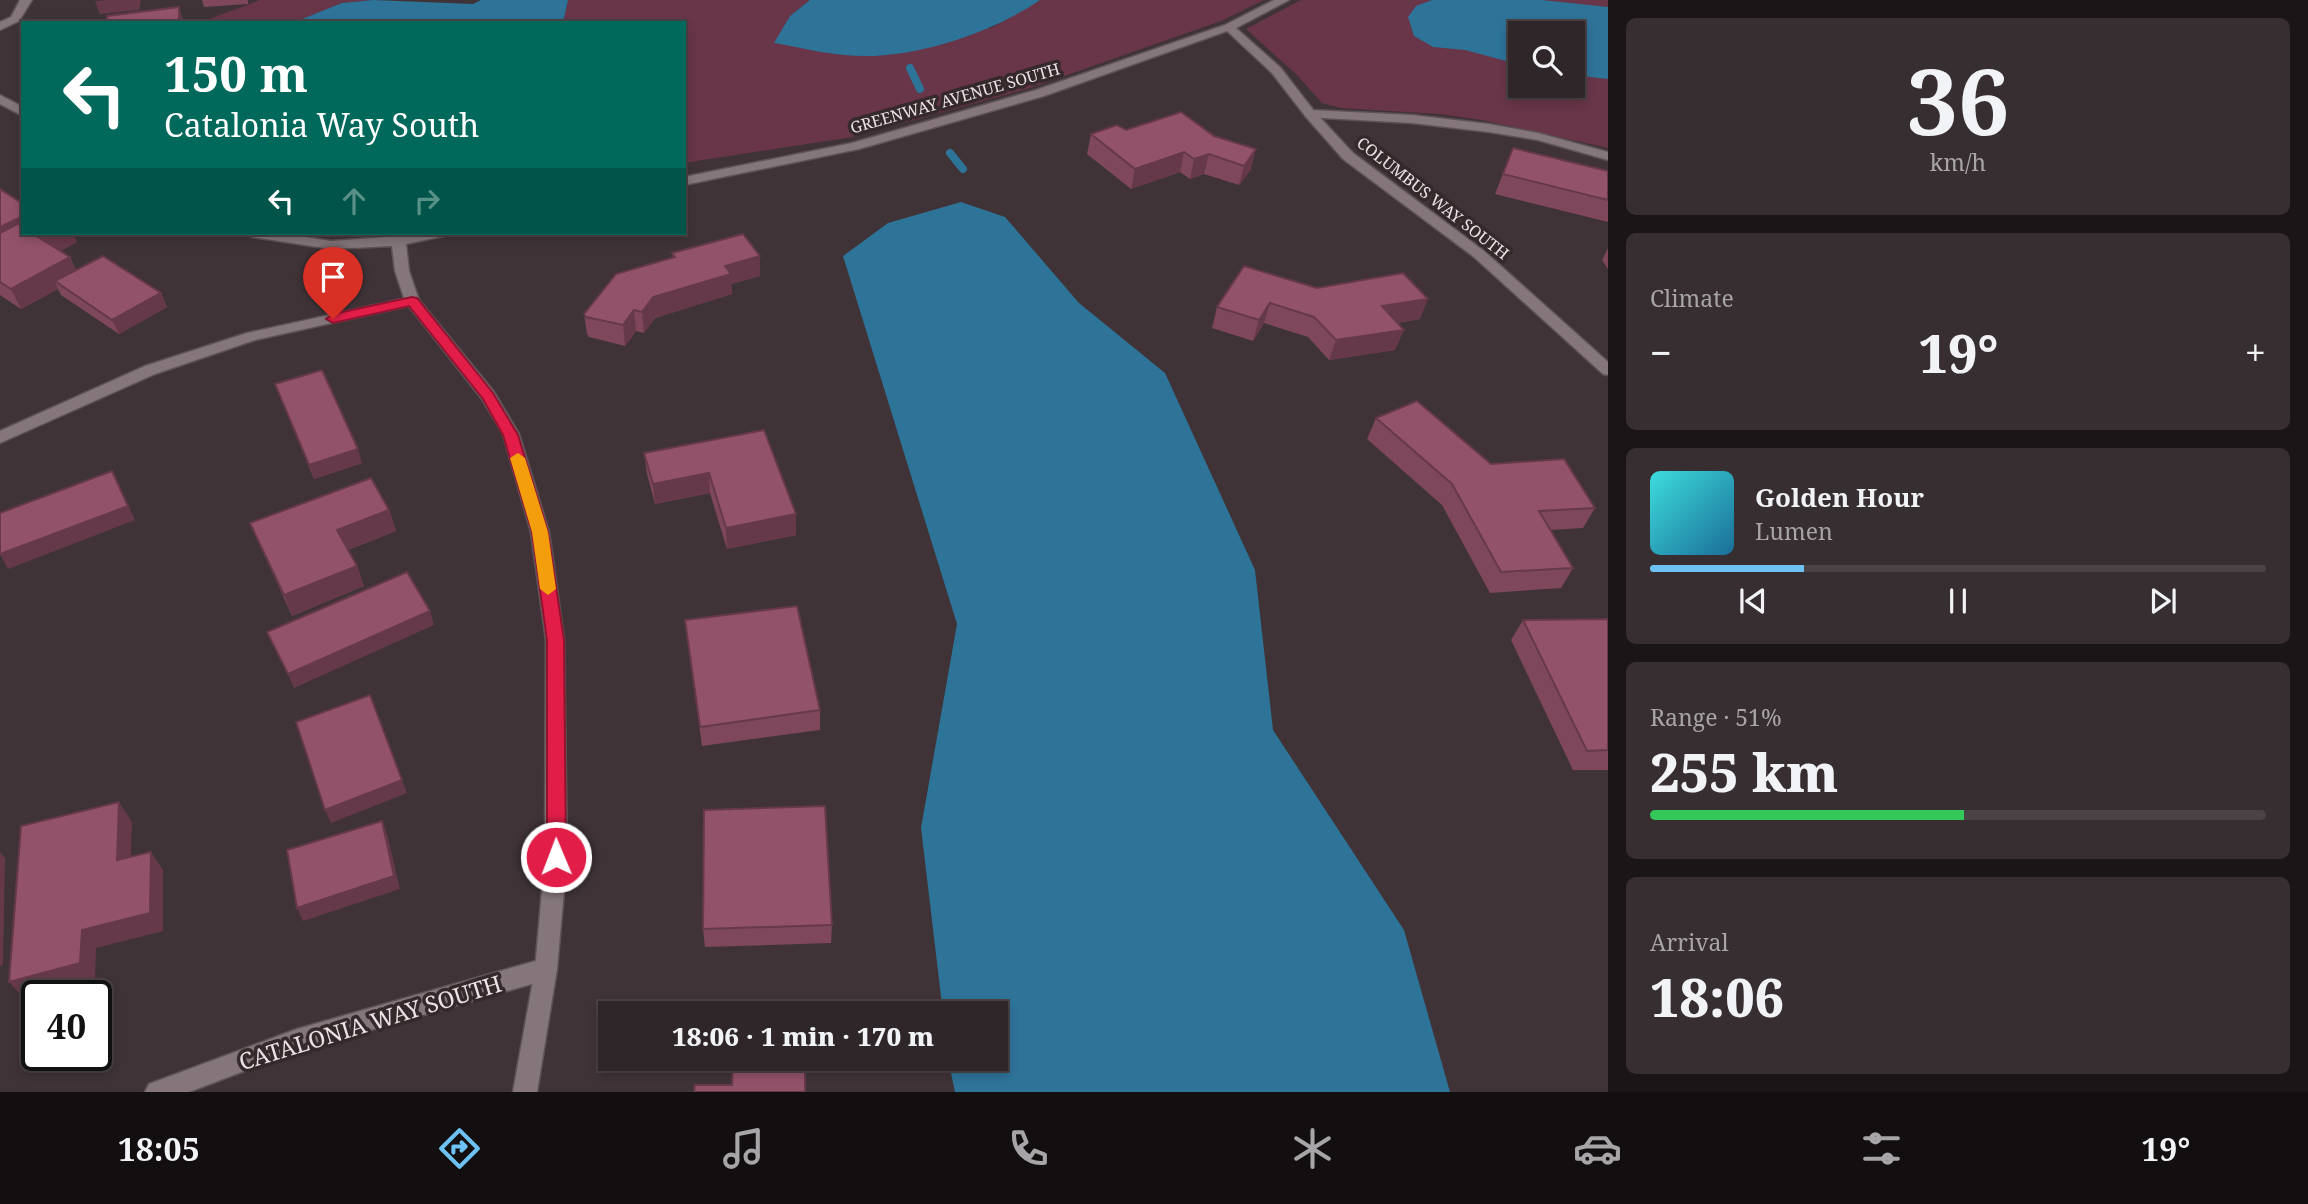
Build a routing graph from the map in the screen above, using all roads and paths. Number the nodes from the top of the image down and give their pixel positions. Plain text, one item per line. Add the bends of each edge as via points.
1 (26, 0) edge
2 (1283, 0) edge
3 (0, 27) edge
4 (1229, 27) junction
5 (0, 99) edge
6 (21, 111) edge
7 (1310, 114) junction
8 (1608, 156) edge
9 (686, 181) edge
10 (265, 235) edge
11 (429, 235) edge
12 (399, 241) junction
13 (412, 301) junction
14 (1608, 370) edge
15 (0, 438) edge
16 (546, 969) junction
17 (157, 1092) edge
18 (525, 1092) edge

1 - 3 street via 15,19
2 - 4 street
4 - 7 street, COLUMBUS WAY SOUTH via 1276,69
4 - 9 street, GREENWAY AVENUE SOUTH via 1015,100 854,145
5 - 6 street
7 - 8 street via 1448,122 1517,132
7 - 14 street, COLUMBUS WAY SOUTH via 1348,156 1479,254
10 - 12 street via 331,245
11 - 12 street
12 - 13 street
13 - 15 street via 252,336 163,366
13 - 16 street via 488,396 511,435 540,532 555,640 556,857
16 - 17 street, CATALONIA WAY SOUTH via 297,1040
16 - 18 street

